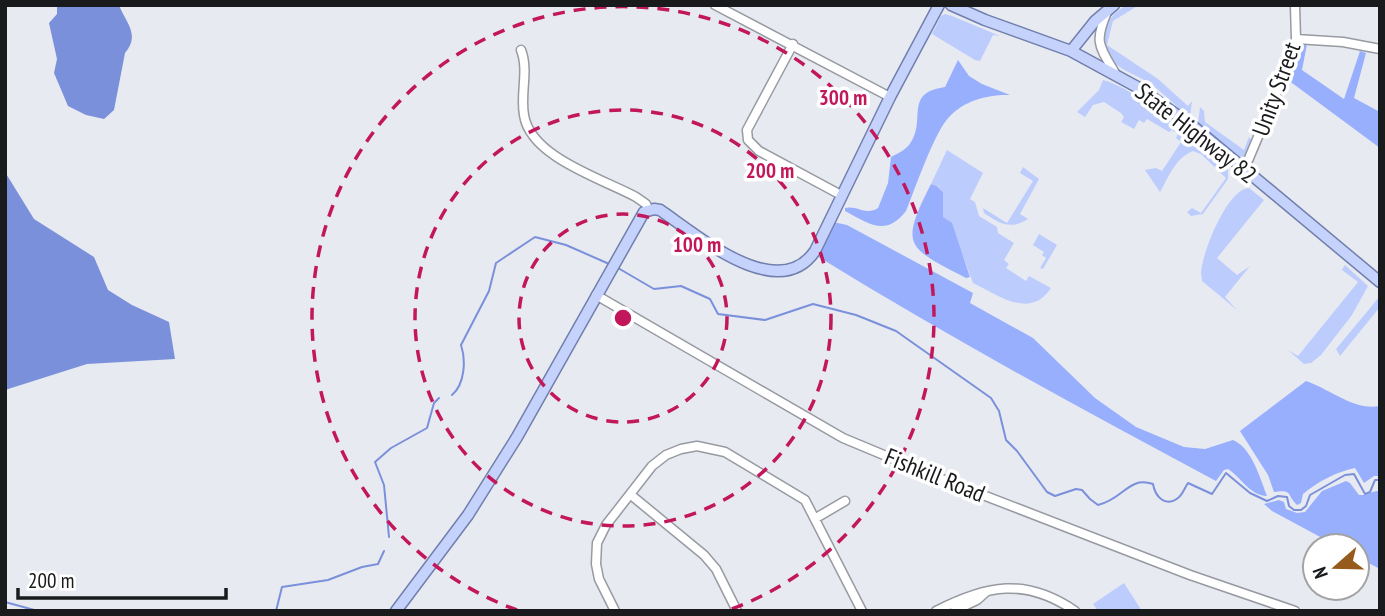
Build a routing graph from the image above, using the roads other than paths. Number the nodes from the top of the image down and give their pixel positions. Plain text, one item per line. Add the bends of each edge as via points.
1 (715, 5) edge
2 (939, 5) edge
3 (951, 5) edge
4 (1295, 5) edge
5 (1111, 7) edge
6 (1296, 39) junction
7 (793, 44) junction
8 (1380, 49) edge
9 (521, 50) dead end
10 (1071, 51) junction
11 (1115, 73) junction
12 (890, 97) junction
13 (1244, 170) junction
14 (841, 195) junction
15 (649, 210) junction
16 (1380, 282) edge
17 (596, 296) junction
18 (631, 495) junction
19 (845, 501) dead end
20 (816, 518) junction
21 (986, 592) junction
22 (860, 609) edge
23 (396, 611) edge
24 (615, 611) edge
25 (737, 611) edge
26 (936, 611) edge
27 (954, 611) edge
28 (1075, 611) edge
29 (1293, 611) edge

1 - 7 street
2 - 12 main road
3 - 10 main road, State Highway 82
4 - 6 street, Unity Street
5 - 10 main road
5 - 11 street via 1098,42
6 - 8 street
6 - 13 street, Unity Street
7 - 12 street
7 - 14 street via 747,130 748,141
9 - 15 street via 523,115 529,131 555,157 636,197
10 - 11 main road, State Highway 82
11 - 13 main road, State Highway 82 via 1166,105
12 - 14 main road
13 - 16 main road, State Highway 82
14 - 15 main road via 811,256 785,272 744,263 660,210
15 - 17 main road via 640,216
17 - 23 main road via 484,490
17 - 29 street, Fishkill Road via 843,438
18 - 20 street via 666,455 697,446 725,452 798,494
18 - 24 street via 597,544 600,579
18 - 25 street via 704,555
19 - 20 street
20 - 22 street
21 - 26 street
21 - 27 street
21 - 28 street via 1016,588 1037,592

